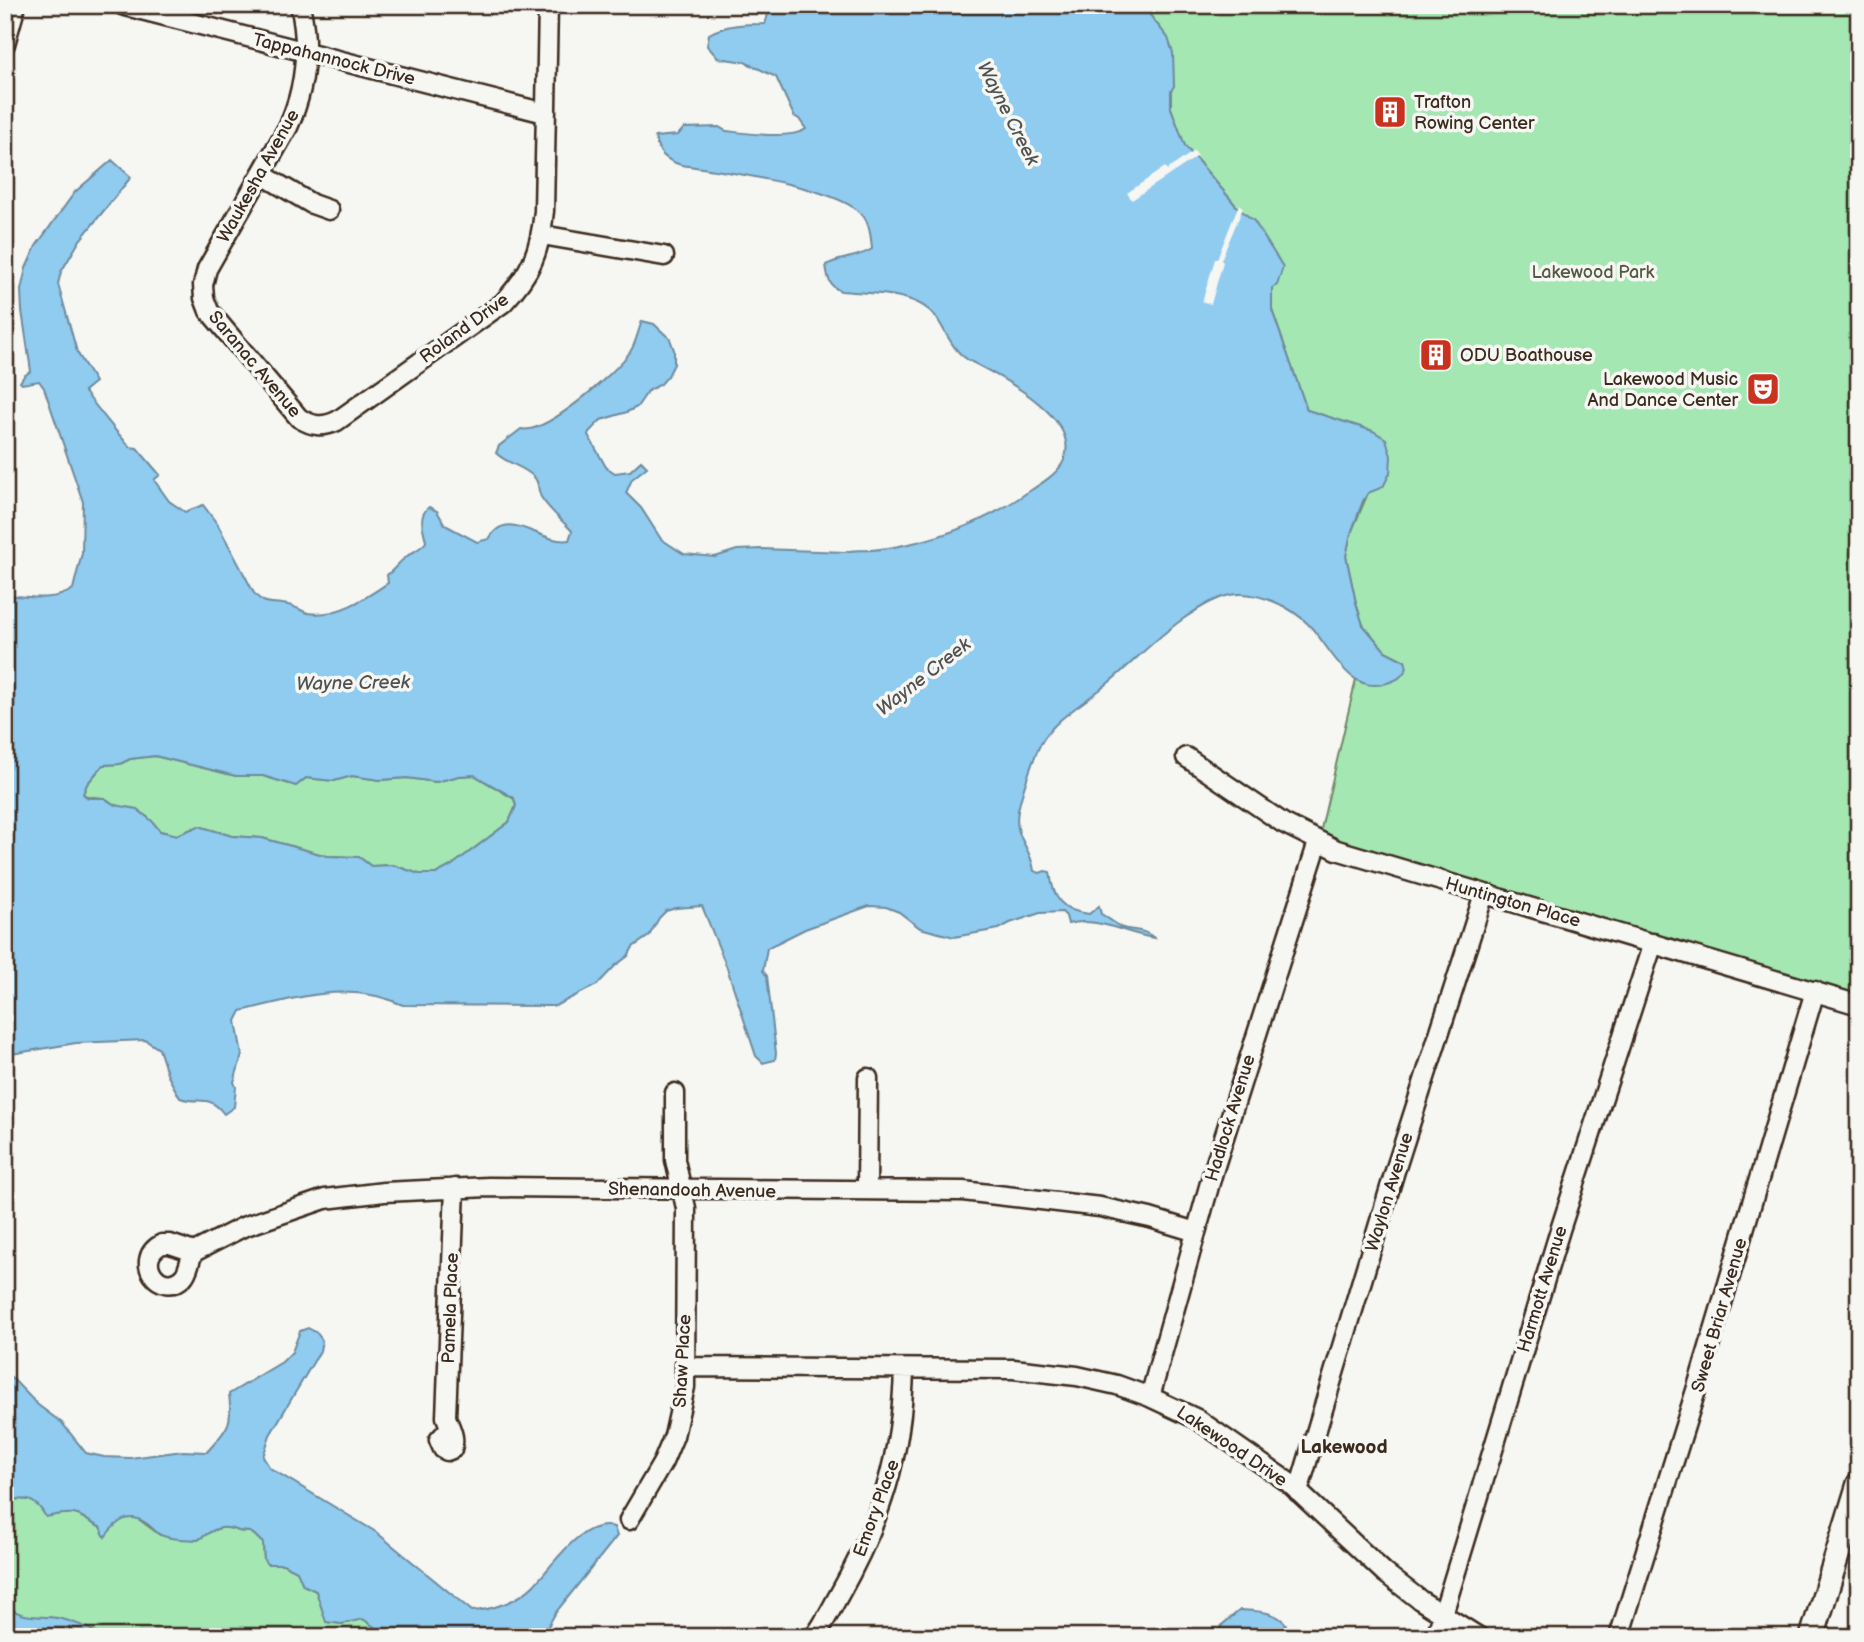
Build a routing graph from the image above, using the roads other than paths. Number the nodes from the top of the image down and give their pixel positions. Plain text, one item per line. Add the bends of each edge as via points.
1 (16, 5) edge
2 (122, 5) edge
3 (300, 5) edge
4 (548, 5) edge
5 (5, 44) edge
6 (306, 52) junction
7 (545, 113) junction
8 (261, 174) junction
9 (329, 210) dead end
10 (541, 235) junction
11 (664, 256) dead end
12 (205, 302) joint
13 (308, 424) joint
14 (1186, 757) dead end
15 (1318, 842) junction
16 (1484, 894) junction
17 (1653, 943) junction
18 (1815, 991) junction
19 (1859, 1005) edge
20 (868, 1078) dead end
21 (675, 1093) dead end
22 (455, 1188) junction
23 (682, 1190) junction
24 (867, 1190) junction
25 (1196, 1232) junction
26 (194, 1252) dead end
27 (685, 1367) junction
28 (904, 1369) junction
29 (1150, 1397) junction
30 (450, 1428) dead end
31 (1859, 1484) edge
32 (1298, 1492) junction
33 (629, 1520) dead end
34 (1442, 1615) junction
35 (814, 1637) edge
36 (1436, 1637) edge
37 (1479, 1637) edge
38 (1619, 1637) edge
39 (1812, 1637) edge

1 - 5 street
2 - 6 street, Tappahannock Drive
3 - 6 street, Waukesha Avenue
4 - 7 street, Roland Drive
6 - 7 street, Tappahannock Drive
6 - 8 street, Waukesha Avenue via 298,106
7 - 10 street, Roland Drive
8 - 9 street
8 - 12 street, Waukesha Avenue via 207,269
10 - 11 street
10 - 13 street, Roland Drive via 531,268 503,303 337,421
12 - 13 street, Saranac Avenue via 213,318
14 - 15 street, Huntington Place
15 - 16 street, Huntington Place
15 - 25 street, Hadlock Avenue
16 - 17 street, Huntington Place
16 - 32 street, Waylon Avenue
17 - 18 street, Huntington Place
17 - 34 street, Harmott Avenue
18 - 19 street, Huntington Place
18 - 38 street, Sweet Briar Avenue
20 - 24 street
21 - 23 street, Shaw Place via 675,1160
22 - 23 street, Shenandoah Avenue
22 - 26 street, Shenandoah Avenue via 325,1199 243,1227
22 - 30 street, Pamela Place via 446,1417
23 - 24 street, Shenandoah Avenue
23 - 27 street, Shaw Place via 686,1208
24 - 25 street, Shenandoah Avenue via 963,1191 1070,1202
25 - 29 street, Hadlock Avenue
27 - 28 street, Lakewood Drive
27 - 33 street, Shaw Place via 674,1436
28 - 29 street, Lakewood Drive via 1045,1371 1117,1385
28 - 35 street, Emory Place via 900,1436 880,1508 854,1567
29 - 32 street, Lakewood Drive via 1197,1419
31 - 39 street
32 - 34 street, Lakewood Drive via 1385,1573
34 - 36 street, Harmott Avenue
34 - 37 street, Lakewood Drive

